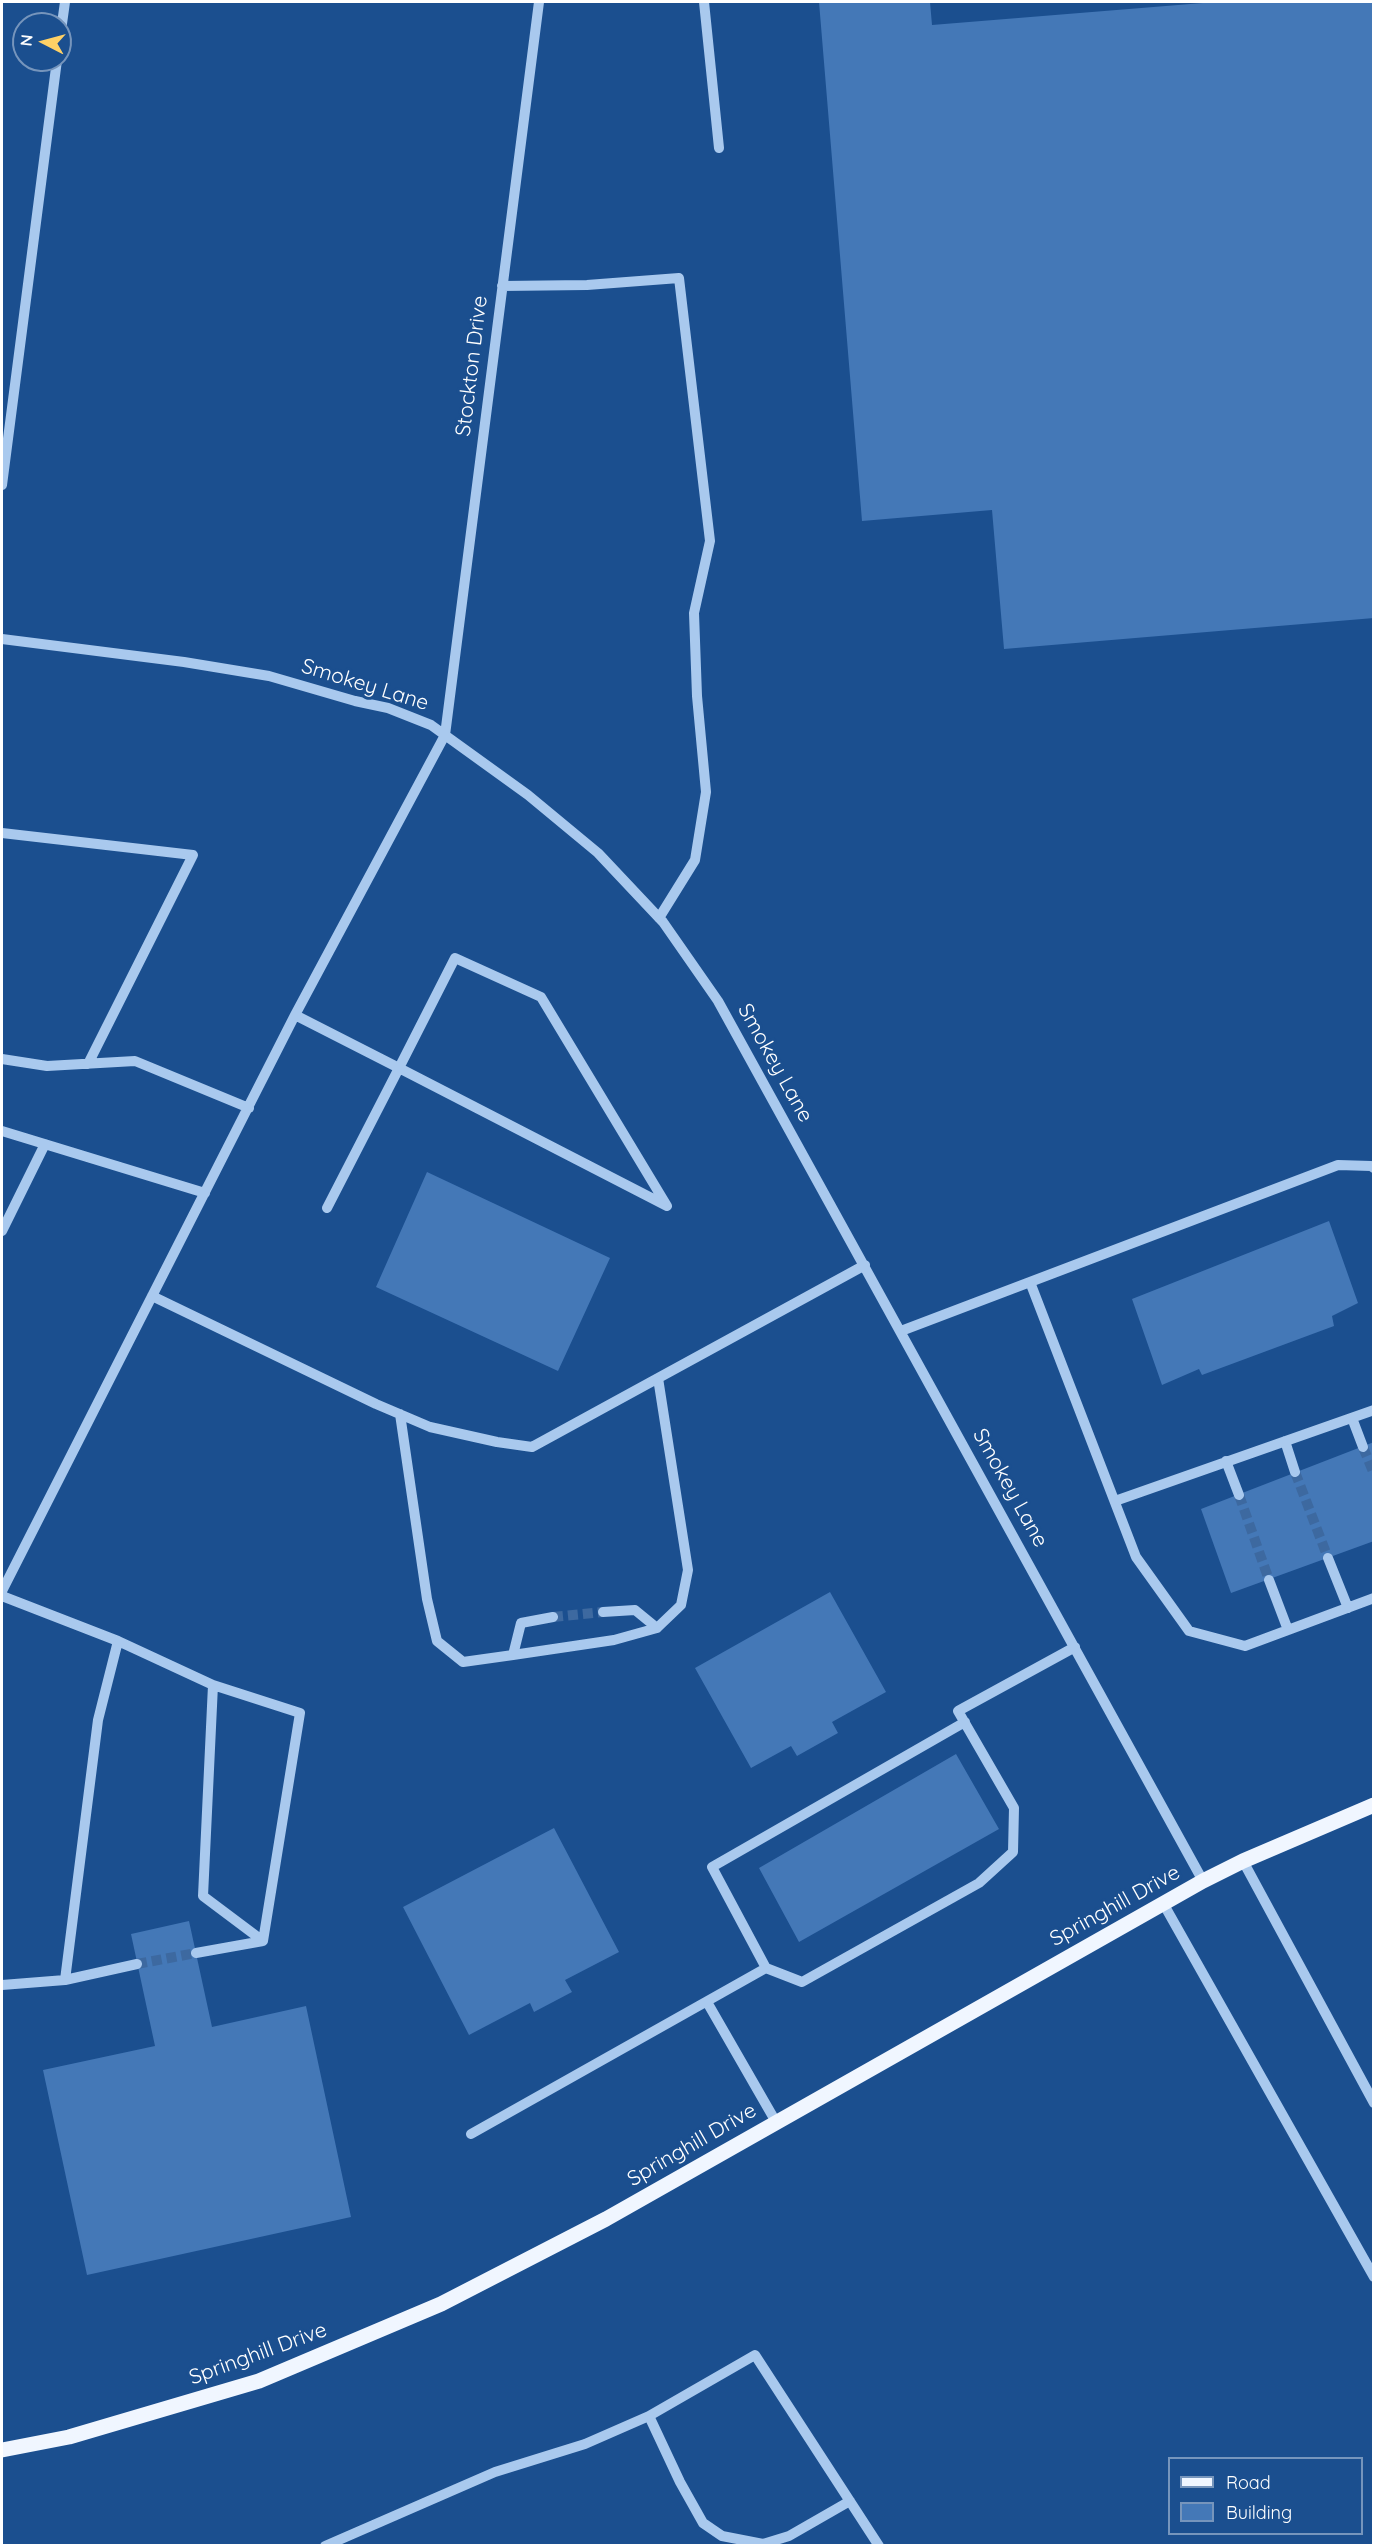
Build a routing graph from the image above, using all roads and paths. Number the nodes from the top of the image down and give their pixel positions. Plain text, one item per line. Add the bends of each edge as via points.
1 (539, 2) edge
2 (704, 2) edge
3 (55, 72) edge
4 (719, 148) dead end
5 (502, 286) junction
6 (2, 383) edge
7 (15, 384) junction
8 (2, 485) edge
9 (2, 639) edge
10 (445, 735) junction
11 (2, 833) edge
12 (659, 918) junction
13 (296, 1015) junction
14 (2, 1059) edge
15 (88, 1064) junction
16 (399, 1068) junction
17 (249, 1108) junction
18 (2, 1131) edge
19 (45, 1144) junction
20 (1374, 1168) edge
21 (205, 1193) junction
22 (327, 1208) dead end
23 (2, 1231) edge
24 (865, 1265) junction
25 (1030, 1282) junction
26 (152, 1296) junction
27 (901, 1331) junction
28 (658, 1378) junction
29 (1374, 1410) edge
30 (400, 1414) junction
31 (1352, 1418) junction
32 (1286, 1441) junction
33 (1363, 1447) tunnel mouth
34 (1226, 1461) junction
35 (1295, 1472) tunnel mouth
36 (1239, 1495) tunnel mouth
37 (1115, 1501) junction
38 (1328, 1558) tunnel mouth
39 (1269, 1580) tunnel mouth
40 (2, 1591) edge
41 (2, 1596) edge
42 (1374, 1598) edge
43 (1348, 1608) junction
44 (603, 1612) tunnel mouth
45 (553, 1617) tunnel mouth
46 (657, 1628) junction
47 (1288, 1630) junction
48 (118, 1641) junction
49 (1075, 1647) junction
50 (513, 1655) junction
51 (213, 1685) junction
52 (965, 1722) junction
53 (1374, 1805) edge
54 (1243, 1861) junction
55 (1203, 1881) junction
56 (1163, 1903) junction
57 (263, 1941) junction
58 (196, 1953) tunnel mouth
59 (137, 1965) tunnel mouth
60 (766, 1968) junction
61 (65, 1980) junction
62 (2, 1985) edge
63 (707, 2002) junction
64 (1374, 2103) edge
65 (776, 2122) junction
66 (471, 2134) dead end
67 (1374, 2277) edge
68 (649, 2416) junction
69 (2, 2450) edge
70 (850, 2501) junction
71 (325, 2546) edge
72 (879, 2546) edge

1 - 5 street, Stockton Drive
2 - 4 street
3 - 7 street
5 - 10 street, Stockton Drive
5 - 12 street via 679,278 710,541 694,613 706,792 695,860
6 - 7 street
7 - 8 street
9 - 10 street, Smokey Lane via 269,676 388,708 431,725
10 - 12 street, Smokey Lane via 528,795 598,853
10 - 13 street
11 - 15 street via 193,855
12 - 24 street, Smokey Lane via 718,1001
13 - 16 street
13 - 17 street
14 - 15 street via 47,1066
15 - 17 street via 135,1061
16 - 16 street via 471,1105 667,1206 541,997 455,958
16 - 22 street
17 - 21 street
18 - 19 street
19 - 21 street
19 - 23 street
20 - 25 street via 1338,1166
21 - 26 street
24 - 27 street, Smokey Lane
24 - 28 street
25 - 27 street
25 - 37 street
26 - 30 street
26 - 40 street
27 - 49 street, Smokey Lane
28 - 30 street via 532,1447 430,1427
28 - 46 street via 688,1570 681,1605
29 - 31 street
30 - 50 street via 427,1599 437,1641 463,1662
31 - 32 street
31 - 33 street
32 - 34 street
32 - 35 street
34 - 36 street
34 - 37 street
37 - 47 street via 1136,1557 1189,1631 1245,1646
38 - 43 street
39 - 47 street
41 - 48 street
42 - 43 street
43 - 47 street
44 - 46 street via 635,1610
45 - 50 street via 521,1623
46 - 50 street via 614,1640
48 - 51 street
48 - 61 street via 98,1720
49 - 52 street via 958,1711
49 - 55 street, Smokey Lane
51 - 57 street via 203,1896
51 - 57 street via 300,1713
52 - 60 street via 712,1867
52 - 60 street via 1014,1808 1013,1852 979,1883 802,1982
53 - 54 main road, Springhill Drive
54 - 55 main road, Springhill Drive
54 - 64 street
55 - 56 main road, Springhill Drive
56 - 65 main road, Springhill Drive
56 - 67 street
57 - 58 street
59 - 61 street
60 - 63 street
61 - 62 street
63 - 65 street
63 - 66 street
65 - 69 main road, Springhill Drive via 606,2219 441,2304 259,2381 69,2437
68 - 70 street via 703,2523 722,2536 763,2544 789,2536
68 - 70 street via 755,2355
68 - 71 street via 585,2444 495,2472
70 - 72 street

